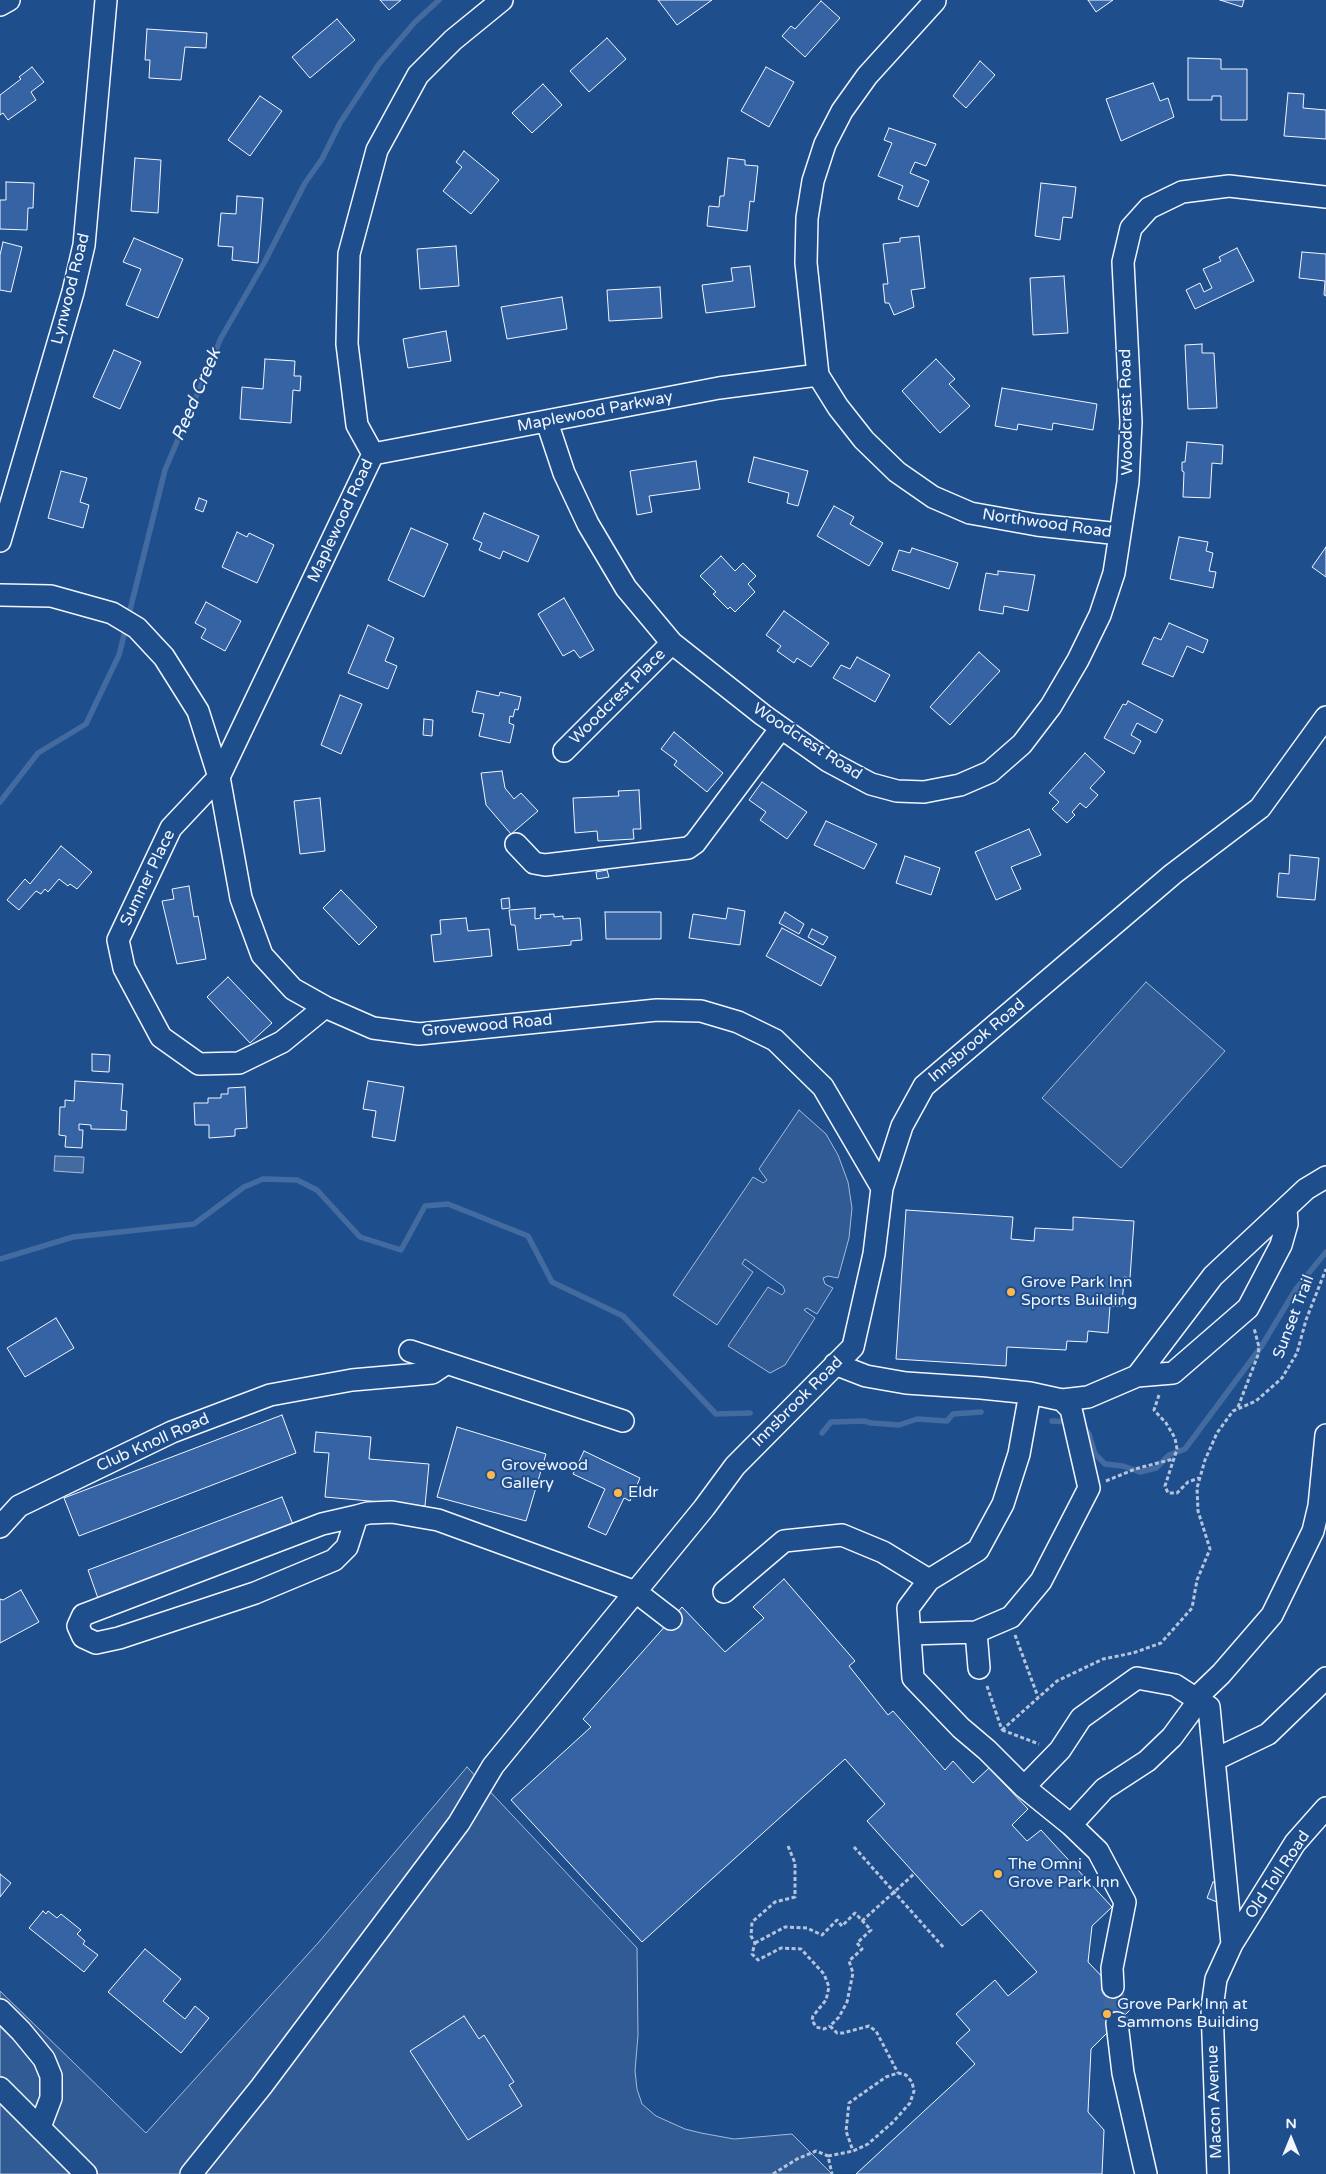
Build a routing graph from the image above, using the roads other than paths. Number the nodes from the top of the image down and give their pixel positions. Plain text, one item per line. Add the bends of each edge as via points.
1 (9, 0) edge
2 (106, 0) edge
3 (502, 0) edge
4 (935, 1) edge
5 (0, 5) edge
6 (1326, 196) edge
7 (818, 375) junction
8 (546, 422) junction
9 (373, 454) junction
10 (1120, 534) junction
11 (0, 541) edge
12 (0, 595) edge
13 (672, 643) junction
14 (1326, 717) edge
15 (781, 728) junction
16 (564, 751) dead end
17 (219, 777) junction
18 (516, 844) dead end
19 (325, 1007) junction
20 (1326, 1176) edge
21 (882, 1188) junction
22 (1286, 1208) junction
23 (410, 1351) dead end
24 (447, 1363) junction
25 (835, 1364) junction
26 (1137, 1376) junction
27 (1030, 1393) junction
28 (1066, 1405) junction
29 (623, 1421) dead end
30 (1326, 1435) edge
31 (1323, 1513) edge
32 (357, 1516) junction
33 (0, 1527) edge
34 (928, 1580) junction
35 (636, 1592) junction
36 (724, 1592) dead end
37 (671, 1619) dead end
38 (976, 1632) junction
39 (910, 1634) junction
40 (979, 1668) dead end
41 (1326, 1678) edge
42 (1196, 1698) junction
43 (1214, 1760) junction
44 (1024, 1787) junction
45 (1326, 1808) edge
46 (1071, 1825) junction
47 (1232, 1944) junction
48 (1113, 1987) tunnel mouth
49 (0, 2010) edge
50 (1117, 2024) tunnel mouth
51 (0, 2088) edge
52 (40, 2127) junction
53 (86, 2174) edge
54 (191, 2174) edge
55 (1146, 2174) edge
56 (1218, 2174) edge

1 - 5 street
2 - 11 street, Lynwood Road via 84,245
3 - 9 street, Maplewood Road via 453,40 418,75 378,150 365,190 349,254 347,344 357,425
4 - 7 street, Northwood Road via 867,76 842,111 825,144 813,181 806,263
6 - 10 street, Woodcrest Road via 1229,186 1182,192 1148,208 1131,228 1123,262 1131,422 1128,482
7 - 8 street, Maplewood Parkway via 719,388
7 - 10 street, Northwood Road via 864,440 897,472 933,496 970,513 1037,525
8 - 9 street, Maplewood Parkway
8 - 13 street, Woodcrest Road via 564,473 588,524 626,588
9 - 17 street, Maplewood Road
10 - 15 street, Woodcrest Road via 1114,574 1100,615 1078,660 1051,706 1022,744 990,772 960,785 897,791 870,784
12 - 17 street, Grovewood Road via 51,596 112,613 137,628 164,657 198,711
13 - 15 street, Woodcrest Road
13 - 16 street, Woodcrest Place
14 - 21 street, Innsbrook Road via 1260,808 1173,874 924,1086 902,1126
15 - 18 street via 688,848 545,864 534,863
17 - 19 street, Grovewood Road via 241,898 262,955 293,989
17 - 19 street, Sumner Place via 171,828 118,940 124,968 161,1037 199,1064 239,1063 282,1042
19 - 21 street, Grovewood Road via 373,1028 419,1034 657,1010 701,1011 738,1022 775,1040 823,1087
20 - 22 street
21 - 25 street, Innsbrook Road via 874,1254 853,1347
22 - 26 street via 1213,1276
22 - 26 street via 1287,1224 1282,1245 1248,1308 1173,1373
23 - 24 street
24 - 29 street
24 - 33 street, Club Knoll Road via 432,1373 319,1385 270,1395 172,1432 19,1506
25 - 27 street via 866,1376 906,1383
25 - 35 street, Innsbrook Road via 736,1466
26 - 28 street
27 - 28 street
27 - 34 street via 1019,1454 1003,1504 978,1550
28 - 38 street via 1089,1488 1041,1580 1008,1618
30 - 31 street
31 - 42 street via 1272,1615
32 - 32 street via 322,1524 83,1615 78,1626 83,1637 96,1643 255,1593 334,1560 347,1547
32 - 35 street via 392,1512 438,1520
34 - 36 street via 883,1552 842,1535 784,1541
34 - 39 street via 908,1608
35 - 37 street
35 - 54 street, Innsbrook Road via 493,1766 459,1824 261,2087
38 - 39 street
38 - 40 street
39 - 44 street via 913,1678
41 - 43 street via 1268,1734
42 - 43 street via 1209,1707
42 - 44 street via 1176,1684 1137,1678 1081,1718 1060,1750
42 - 46 street via 1194,1707 1172,1737 1147,1761 1104,1789
43 - 47 street
44 - 46 street
45 - 47 street, Old Toll Road via 1295,1843
46 - 48 street via 1098,1851 1125,1902 1112,1968
47 - 56 street, Macon Avenue via 1216,1979 1212,2008
49 - 52 street via 44,2059 51,2076 51,2098
50 - 55 street via 1123,2073
51 - 52 street
52 - 53 street

